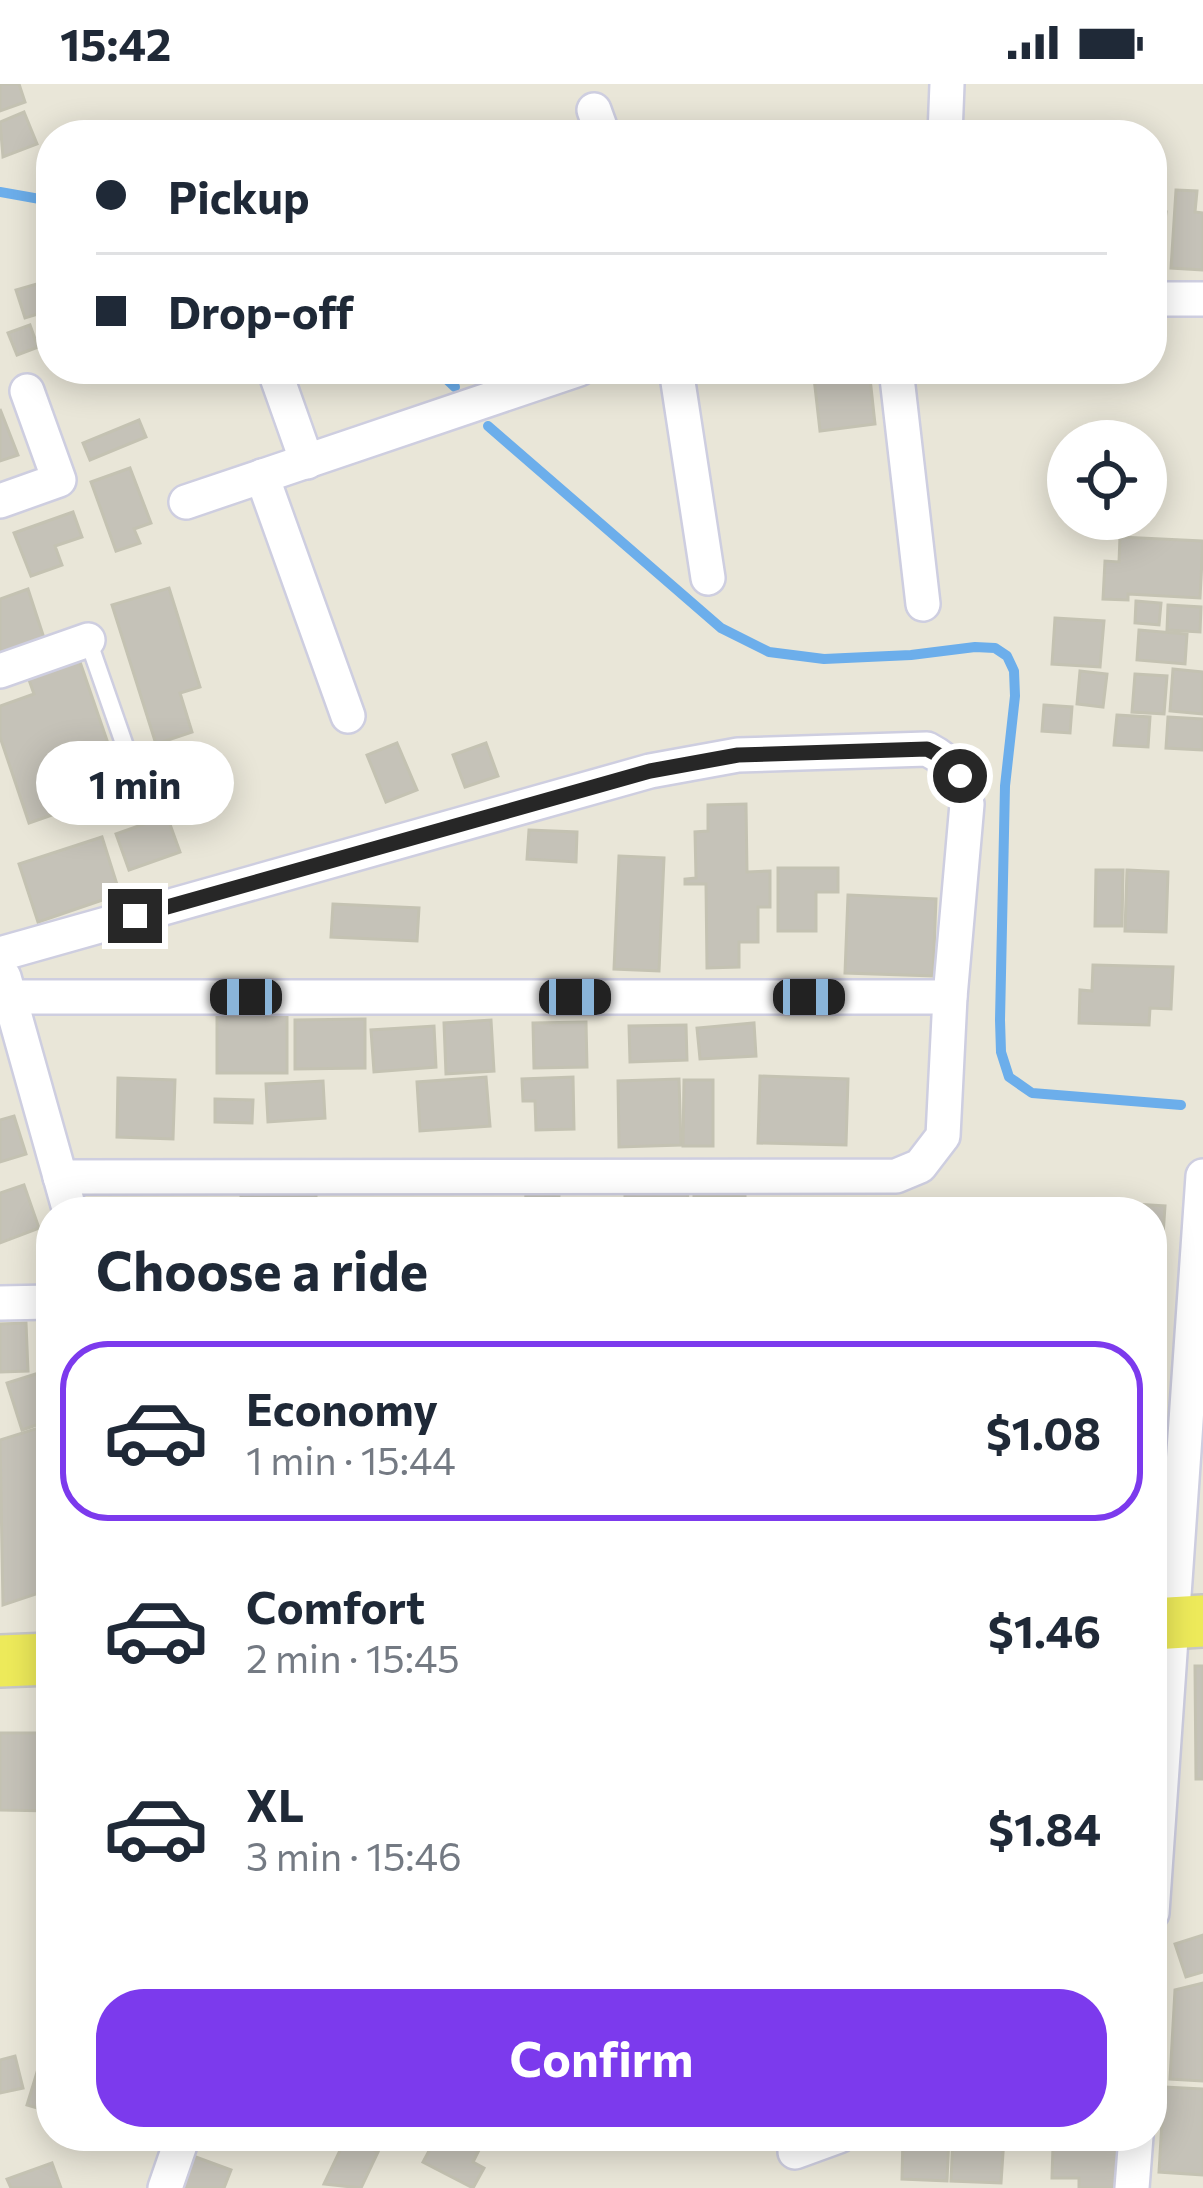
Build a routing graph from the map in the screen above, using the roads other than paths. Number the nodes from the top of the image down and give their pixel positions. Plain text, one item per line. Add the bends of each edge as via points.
1 (947, 84) edge
2 (946, 120) edge
3 (1167, 299) edge
4 (1203, 299) edge
5 (279, 384) edge
6 (505, 384) edge
7 (678, 384) edge
8 (898, 384) edge
9 (27, 391) dead end
10 (307, 462) junction
11 (262, 476) junction
12 (0, 501) edge
13 (186, 502) dead end
14 (708, 578) dead end
15 (923, 604) dead end
16 (88, 640) joint
17 (0, 671) edge
18 (348, 716) dead end
19 (134, 772) dead end
20 (0, 954) edge
21 (0, 964) edge
22 (12, 997) junction
23 (950, 997) junction
24 (1203, 1176) edge
25 (60, 1177) junction
26 (66, 1197) edge
27 (36, 1302) edge
28 (0, 1303) edge
29 (1176, 1623) edge
30 (36, 1660) edge
31 (0, 1661) edge
32 (1167, 1732) edge
33 (178, 2151) edge
34 (1135, 2151) edge
35 (165, 2188) edge
36 (1132, 2188) edge

1 - 2 street
3 - 4 street
5 - 10 street
6 - 10 street
7 - 14 street
8 - 15 street
9 - 12 street via 59,481
10 - 11 street
11 - 13 street
11 - 18 street
16 - 17 street
16 - 19 lane
20 - 23 street via 650,771 738,755 927,749 950,761 968,805
21 - 22 street
22 - 23 street
22 - 25 street
23 - 25 street via 943,1136 920,1166 896,1176
24 - 29 street
25 - 26 street
27 - 28 street
29 - 32 street
30 - 31 main road
33 - 35 street
34 - 36 street

